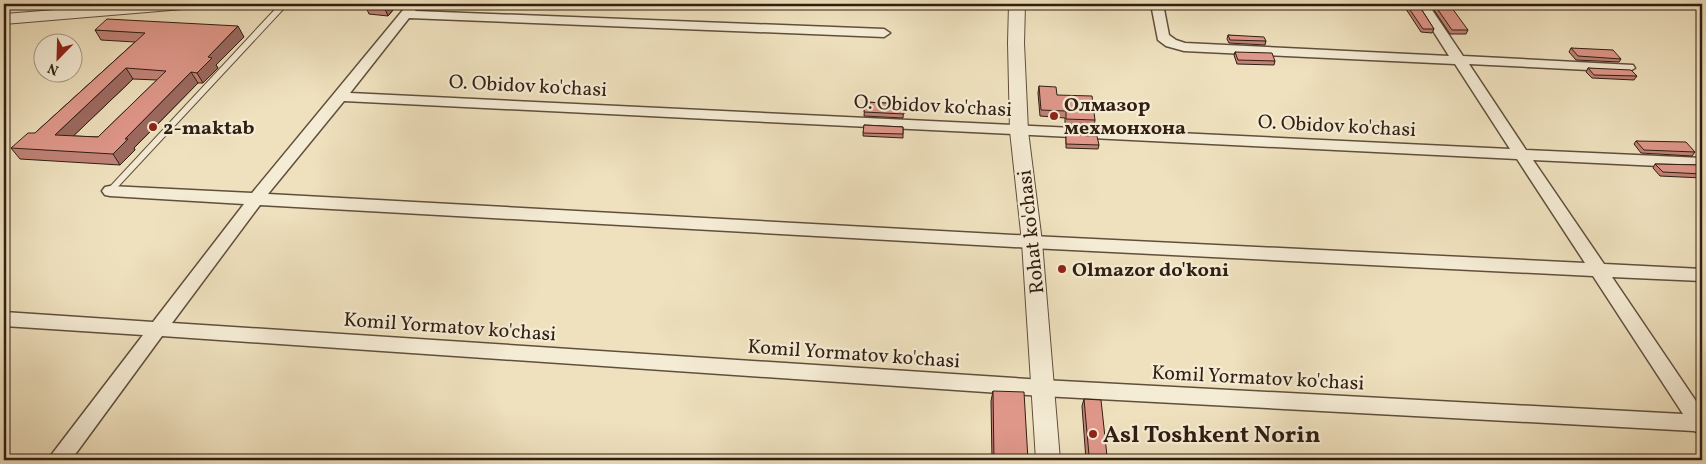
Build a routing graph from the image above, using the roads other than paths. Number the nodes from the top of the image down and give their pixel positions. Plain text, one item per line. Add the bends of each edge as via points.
1 (182, 4) edge
2 (284, 4) edge
3 (1017, 4) edge
4 (1157, 4) edge
5 (1422, 4) edge
6 (103, 7) edge
7 (410, 9) edge
8 (4, 19) edge
9 (884, 33) dead end
10 (1460, 60) junction
11 (1628, 68) edge
12 (340, 98) junction
13 (1018, 131) junction
14 (1523, 155) junction
15 (1702, 163) edge
16 (110, 191) joint
17 (255, 200) junction
18 (1032, 242) junction
19 (1600, 270) junction
20 (1702, 275) edge
21 (4, 319) edge
22 (159, 329) junction
23 (1043, 388) junction
24 (1702, 424) edge
25 (59, 460) edge
26 (1048, 460) edge

1 - 6 street
2 - 16 lane
3 - 13 street, Rohat ko'chasi
4 - 10 street via 1163,37 1184,47
5 - 10 street
6 - 8 street
7 - 9 street
7 - 12 street
10 - 11 street
10 - 14 street
12 - 13 street, O. Obidov ko'chasi
12 - 17 street
13 - 14 street, O. Obidov ko'chasi
13 - 18 street, Rohat ko'chasi
14 - 15 street, O. Obidov ko'chasi
14 - 19 street
16 - 17 street
17 - 18 street
17 - 22 street
18 - 19 street
18 - 23 street, Rohat ko'chasi
19 - 20 street
19 - 24 street
21 - 22 street, Komil Yormatov ko'chasi
22 - 23 street, Komil Yormatov ko'chasi
22 - 25 street
23 - 24 street, Komil Yormatov ko'chasi
23 - 26 street, Rohat ko'chasi

